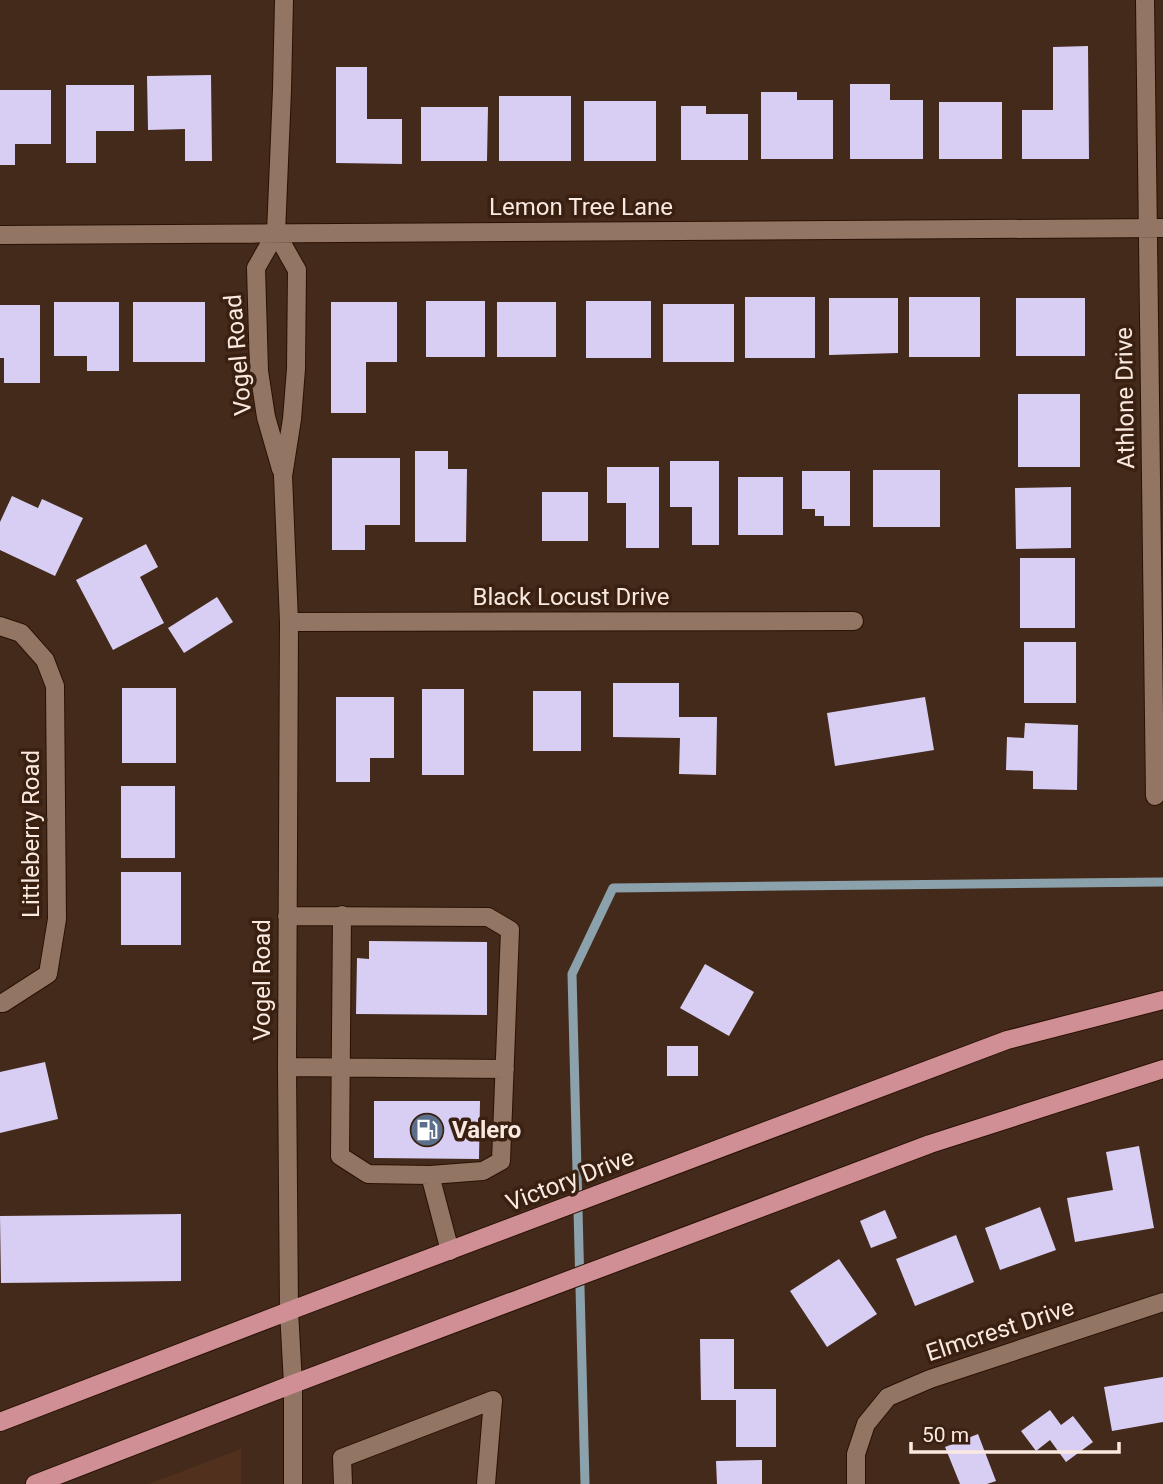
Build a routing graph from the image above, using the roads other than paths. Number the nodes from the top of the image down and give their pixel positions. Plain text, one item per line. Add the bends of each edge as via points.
1 (284, 0) edge
2 (1145, 0) edge
3 (1155, 228) edge
4 (276, 233) junction
5 (0, 235) edge
6 (283, 476) junction
7 (854, 621) dead end
8 (289, 622) junction
9 (1158, 622) edge
10 (0, 626) edge
11 (1155, 796) dead end
12 (342, 915) junction
13 (286, 916) junction
14 (0, 1003) edge
15 (1162, 1004) edge
16 (287, 1067) junction
17 (340, 1067) junction
18 (505, 1069) junction
19 (1163, 1069) edge
20 (430, 1175) junction
21 (450, 1251) junction
22 (1163, 1302) edge
23 (289, 1311) junction
24 (293, 1384) junction
25 (0, 1422) edge
26 (35, 1484) edge
27 (293, 1484) edge
28 (343, 1484) edge
29 (486, 1484) edge
30 (856, 1484) edge

1 - 4 street, Vogel Road
2 - 3 street, Athlone Drive
3 - 4 street, Lemon Tree Lane
3 - 9 street, Athlone Drive
4 - 5 street, Lemon Tree Lane
4 - 6 street, Vogel Road via 297,270 296,369
4 - 6 street, Vogel Road via 256,268 259,371
6 - 8 street, Vogel Road
7 - 8 street, Black Locust Drive
8 - 13 street, Vogel Road
9 - 11 street, Athlone Drive
10 - 14 street, Littleberry Road via 21,633 45,660 55,686 57,919 48,974
12 - 13 street
12 - 17 street
12 - 18 street via 488,917 510,930
13 - 16 street, Vogel Road
15 - 21 main road, Victory Drive via 1007,1040
16 - 17 street
16 - 23 street, Vogel Road
17 - 18 street
17 - 20 street via 340,1156 368,1174
18 - 20 street via 501,1161 483,1171
19 - 24 main road via 930,1143
20 - 21 street
21 - 23 main road, Victory Drive
22 - 30 street, Elmcrest Drive via 888,1397 866,1424 856,1454
23 - 24 street, Vogel Road
23 - 25 main road, Victory Drive
24 - 26 main road
24 - 27 street, Vogel Road
28 - 29 street via 342,1458 493,1400

